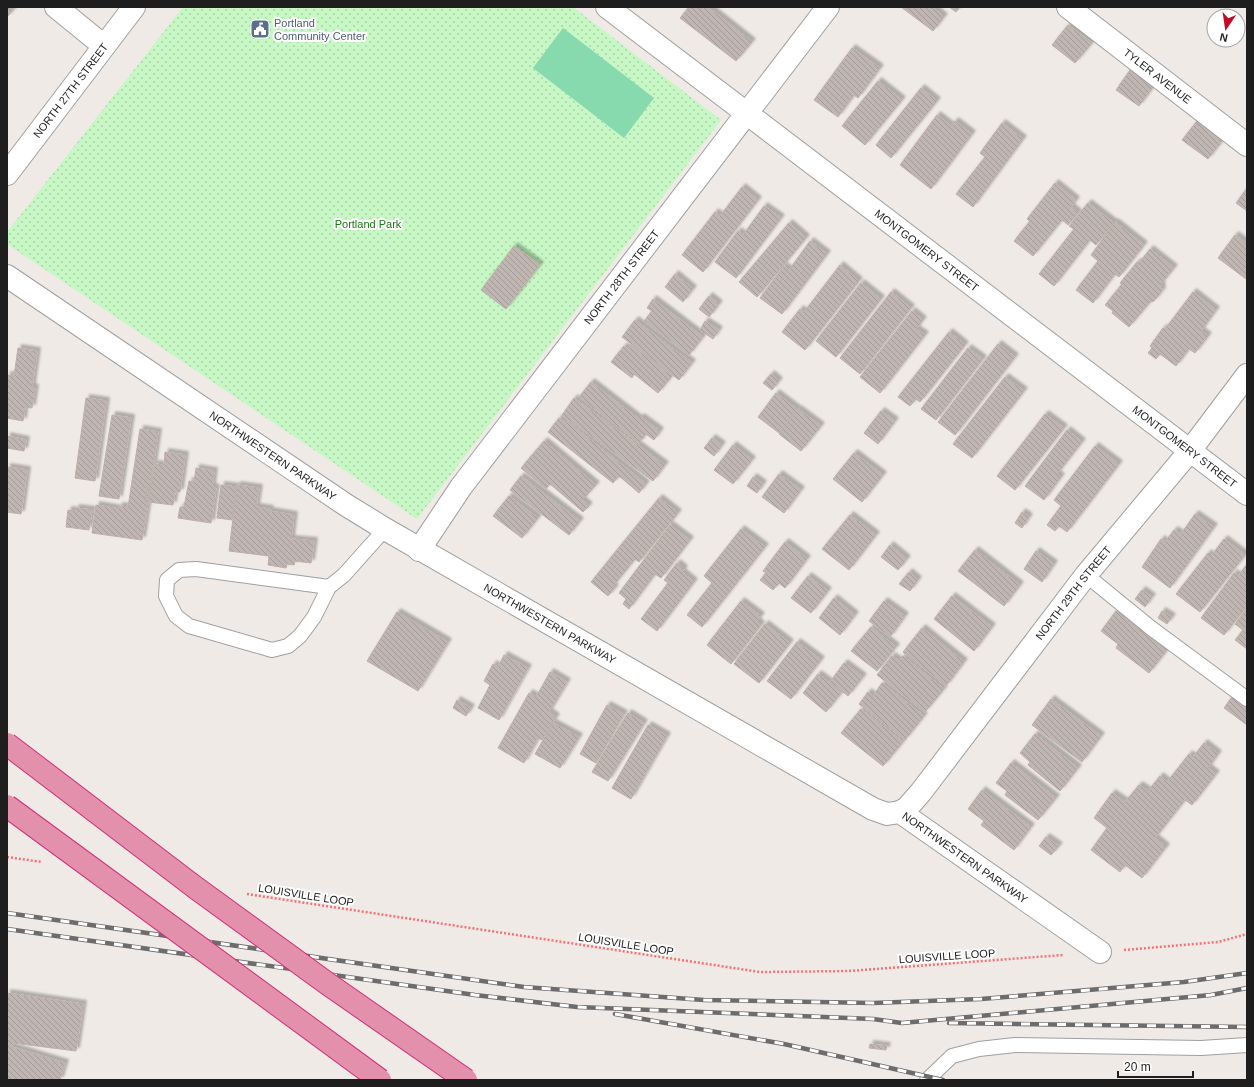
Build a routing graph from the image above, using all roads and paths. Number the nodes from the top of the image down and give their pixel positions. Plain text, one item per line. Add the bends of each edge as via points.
1 (56, 7) edge
2 (134, 7) edge
3 (607, 7) edge
4 (828, 7) edge
5 (1068, 7) edge
6 (104, 46) junction
7 (746, 114) junction
8 (1247, 144) edge
9 (7, 174) edge
10 (7, 276) edge
11 (1247, 375) edge
12 (1189, 452) junction
13 (1247, 494) edge
14 (385, 529) junction
15 (419, 550) junction
16 (1086, 575) junction
17 (329, 587) junction
18 (1247, 699) edge
19 (7, 744) edge
20 (7, 806) edge
21 (900, 812) junction
22 (7, 857) edge
23 (46, 863) dead end
24 (242, 893) dead end
25 (1247, 934) edge
26 (1100, 952) joint
27 (1065, 955) dead end
28 (1247, 1045) edge
29 (380, 1080) edge
30 (466, 1080) edge
31 (927, 1080) edge

1 - 6 street
2 - 6 street, NORTH 27TH STREET
3 - 7 street, MONTGOMERY STREET
4 - 7 street, NORTH 28TH STREET
5 - 8 street, TYLER AVENUE
6 - 9 street, NORTH 27TH STREET
7 - 12 street, MONTGOMERY STREET
7 - 15 street, NORTH 28TH STREET via 461,487
10 - 14 street, NORTHWESTERN PARKWAY
11 - 12 street, NORTH 29TH STREET
12 - 13 street, MONTGOMERY STREET
12 - 16 street, NORTH 29TH STREET
14 - 15 street, NORTHWESTERN PARKWAY
14 - 17 lane via 344,575
15 - 21 street, NORTHWESTERN PARKWAY via 873,809 887,814
16 - 18 lane via 1150,628
16 - 21 street, NORTH 29TH STREET via 921,792
17 - 17 lane via 196,569 179,570 167,580 166,596 176,616 189,626 272,650 288,646 300,636 314,617
19 - 30 highway, bridge via 203,893
20 - 29 highway, bridge
21 - 26 street, NORTHWESTERN PARKWAY
22 - 23 path
24 - 27 path, LOUISVILLE LOOP via 760,972 849,971
25 - 26 path via 1218,942
28 - 31 lane via 1201,1048 1015,1045 979,1049 952,1056

